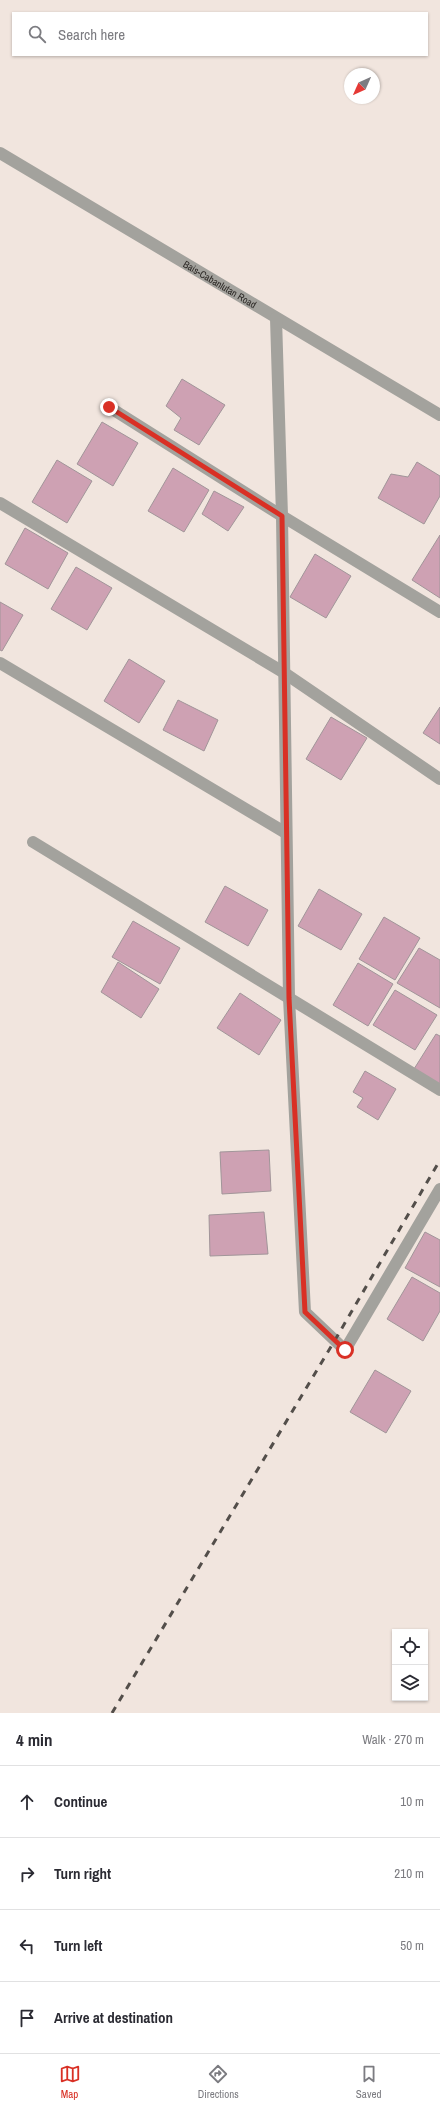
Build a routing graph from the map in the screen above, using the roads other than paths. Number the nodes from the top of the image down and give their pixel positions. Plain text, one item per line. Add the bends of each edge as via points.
1 (0, 154) edge
2 (276, 318) junction
3 (109, 407) dead end
4 (440, 415) edge
5 (0, 503) edge
6 (282, 516) junction
7 (440, 612) edge
8 (0, 663) edge
9 (283, 672) junction
10 (440, 779) edge
11 (286, 833) junction
12 (33, 842) dead end
13 (289, 998) junction
14 (440, 1090) edge
15 (440, 1189) edge

1 - 2 street, Bais-Cabanlutan Road
2 - 4 street, Bais-Cabanlutan Road
2 - 6 street
3 - 6 street
5 - 9 street
6 - 7 street
6 - 9 street
8 - 11 street
9 - 10 street
9 - 11 street
11 - 13 street
12 - 13 street
13 - 14 street
13 - 15 street via 305,1312 345,1350

